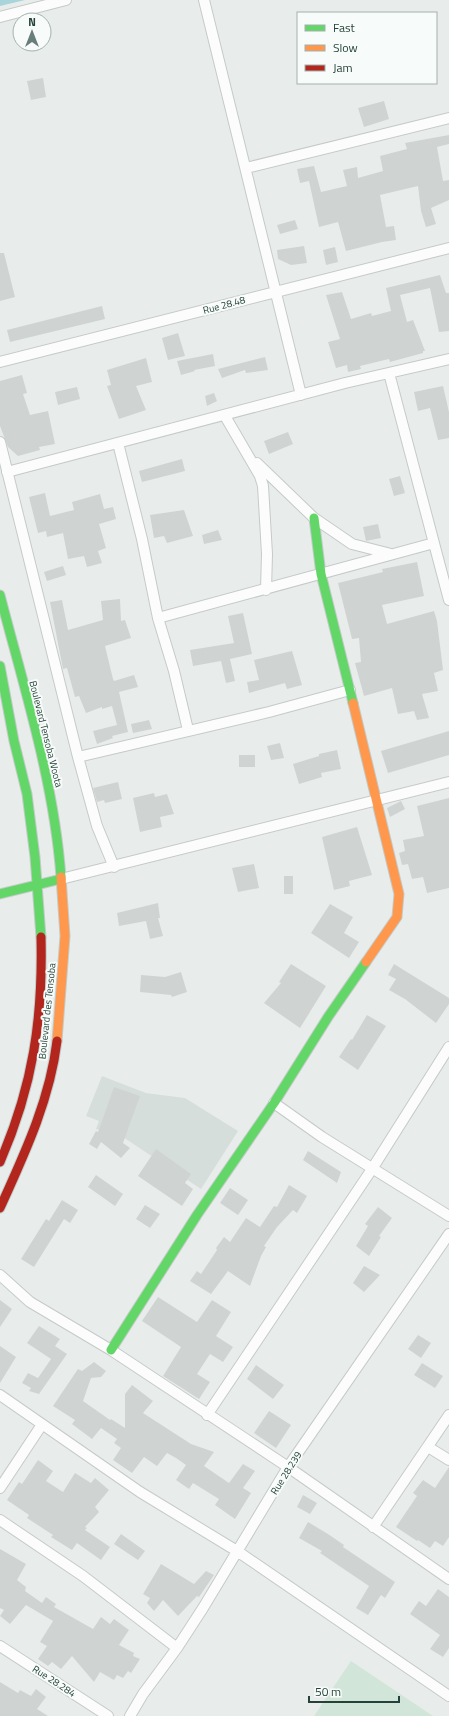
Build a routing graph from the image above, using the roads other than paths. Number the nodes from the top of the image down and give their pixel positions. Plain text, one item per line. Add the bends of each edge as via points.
1 (66, 0) edge
2 (204, 0) edge
3 (0, 17) edge
4 (449, 118) edge
5 (246, 168) junction
6 (449, 248) edge
7 (275, 291) junction
8 (449, 359) edge
9 (0, 362) edge
10 (389, 373) junction
11 (301, 395) junction
12 (225, 416) junction
13 (0, 442) edge
14 (118, 443) junction
15 (248, 455) junction
16 (7, 472) junction
17 (314, 518) junction
18 (434, 543) junction
19 (393, 555) junction
20 (321, 574) junction
21 (266, 590) junction
22 (0, 595) edge
23 (449, 600) edge
24 (158, 618) junction
25 (0, 666) edge
26 (350, 690) junction
27 (188, 730) junction
28 (78, 757) junction
29 (449, 782) edge
30 (377, 799) junction
31 (114, 867) junction
32 (61, 879) junction
33 (39, 885) junction
34 (0, 894) edge
35 (449, 1047) edge
36 (274, 1103) junction
37 (0, 1162) edge
38 (372, 1169) junction
39 (0, 1208) edge
40 (449, 1216) edge
41 (449, 1234) edge
42 (0, 1275) edge
43 (111, 1350) junction
44 (0, 1395) edge
45 (207, 1414) junction
46 (449, 1415) edge
47 (42, 1426) junction
48 (428, 1447) junction
49 (449, 1460) edge
50 (288, 1467) junction
51 (0, 1488) edge
52 (0, 1520) edge
53 (373, 1527) junction
54 (237, 1551) junction
55 (449, 1578) edge
56 (0, 1646) edge
57 (177, 1648) junction
58 (449, 1696) edge
59 (108, 1716) edge
60 (130, 1716) edge

1 - 3 street
2 - 5 street
4 - 5 street
5 - 7 street
6 - 7 street, Rue 28.48
7 - 9 street, Rue 28.48
7 - 11 street
8 - 10 street
10 - 11 street
10 - 18 street
11 - 12 street
12 - 14 street
12 - 15 street
13 - 16 street
14 - 16 street
14 - 24 street via 142,539
15 - 17 street
15 - 21 street via 263,486 267,554
16 - 28 street
17 - 19 street via 352,544
17 - 20 main road
18 - 19 street
18 - 23 street
19 - 20 street
20 - 21 street
20 - 26 main road
21 - 24 street
22 - 32 main road, Boulevard Tensoba Woota via 49,787
24 - 27 street
25 - 33 main road via 27,792
26 - 27 street
26 - 30 main road
27 - 28 street
28 - 31 street via 97,826
29 - 30 street
30 - 31 street
30 - 36 main road via 399,894 397,917 328,1017
31 - 32 street
32 - 33 main road
32 - 39 main road, Boulevard des Tensoba via 65,936 55,1056 29,1143
33 - 34 main road
33 - 37 main road, Boulevard des Tensoba via 42,938 35,1051 11,1138
35 - 38 street
36 - 38 street
36 - 43 main road via 197,1215
38 - 40 street
38 - 45 street
41 - 50 street, Rue 28.239
42 - 43 street via 30,1302
43 - 45 street
44 - 47 street
45 - 50 street
46 - 48 street
47 - 51 street
47 - 54 street via 140,1492
48 - 49 street
48 - 53 street
50 - 53 street
50 - 54 street, Rue 28.239
52 - 57 street via 83,1576
53 - 55 street
54 - 57 street, Rue 28.239
54 - 58 street
56 - 59 street, Rue 28.284
57 - 60 street, Rue 28.239

